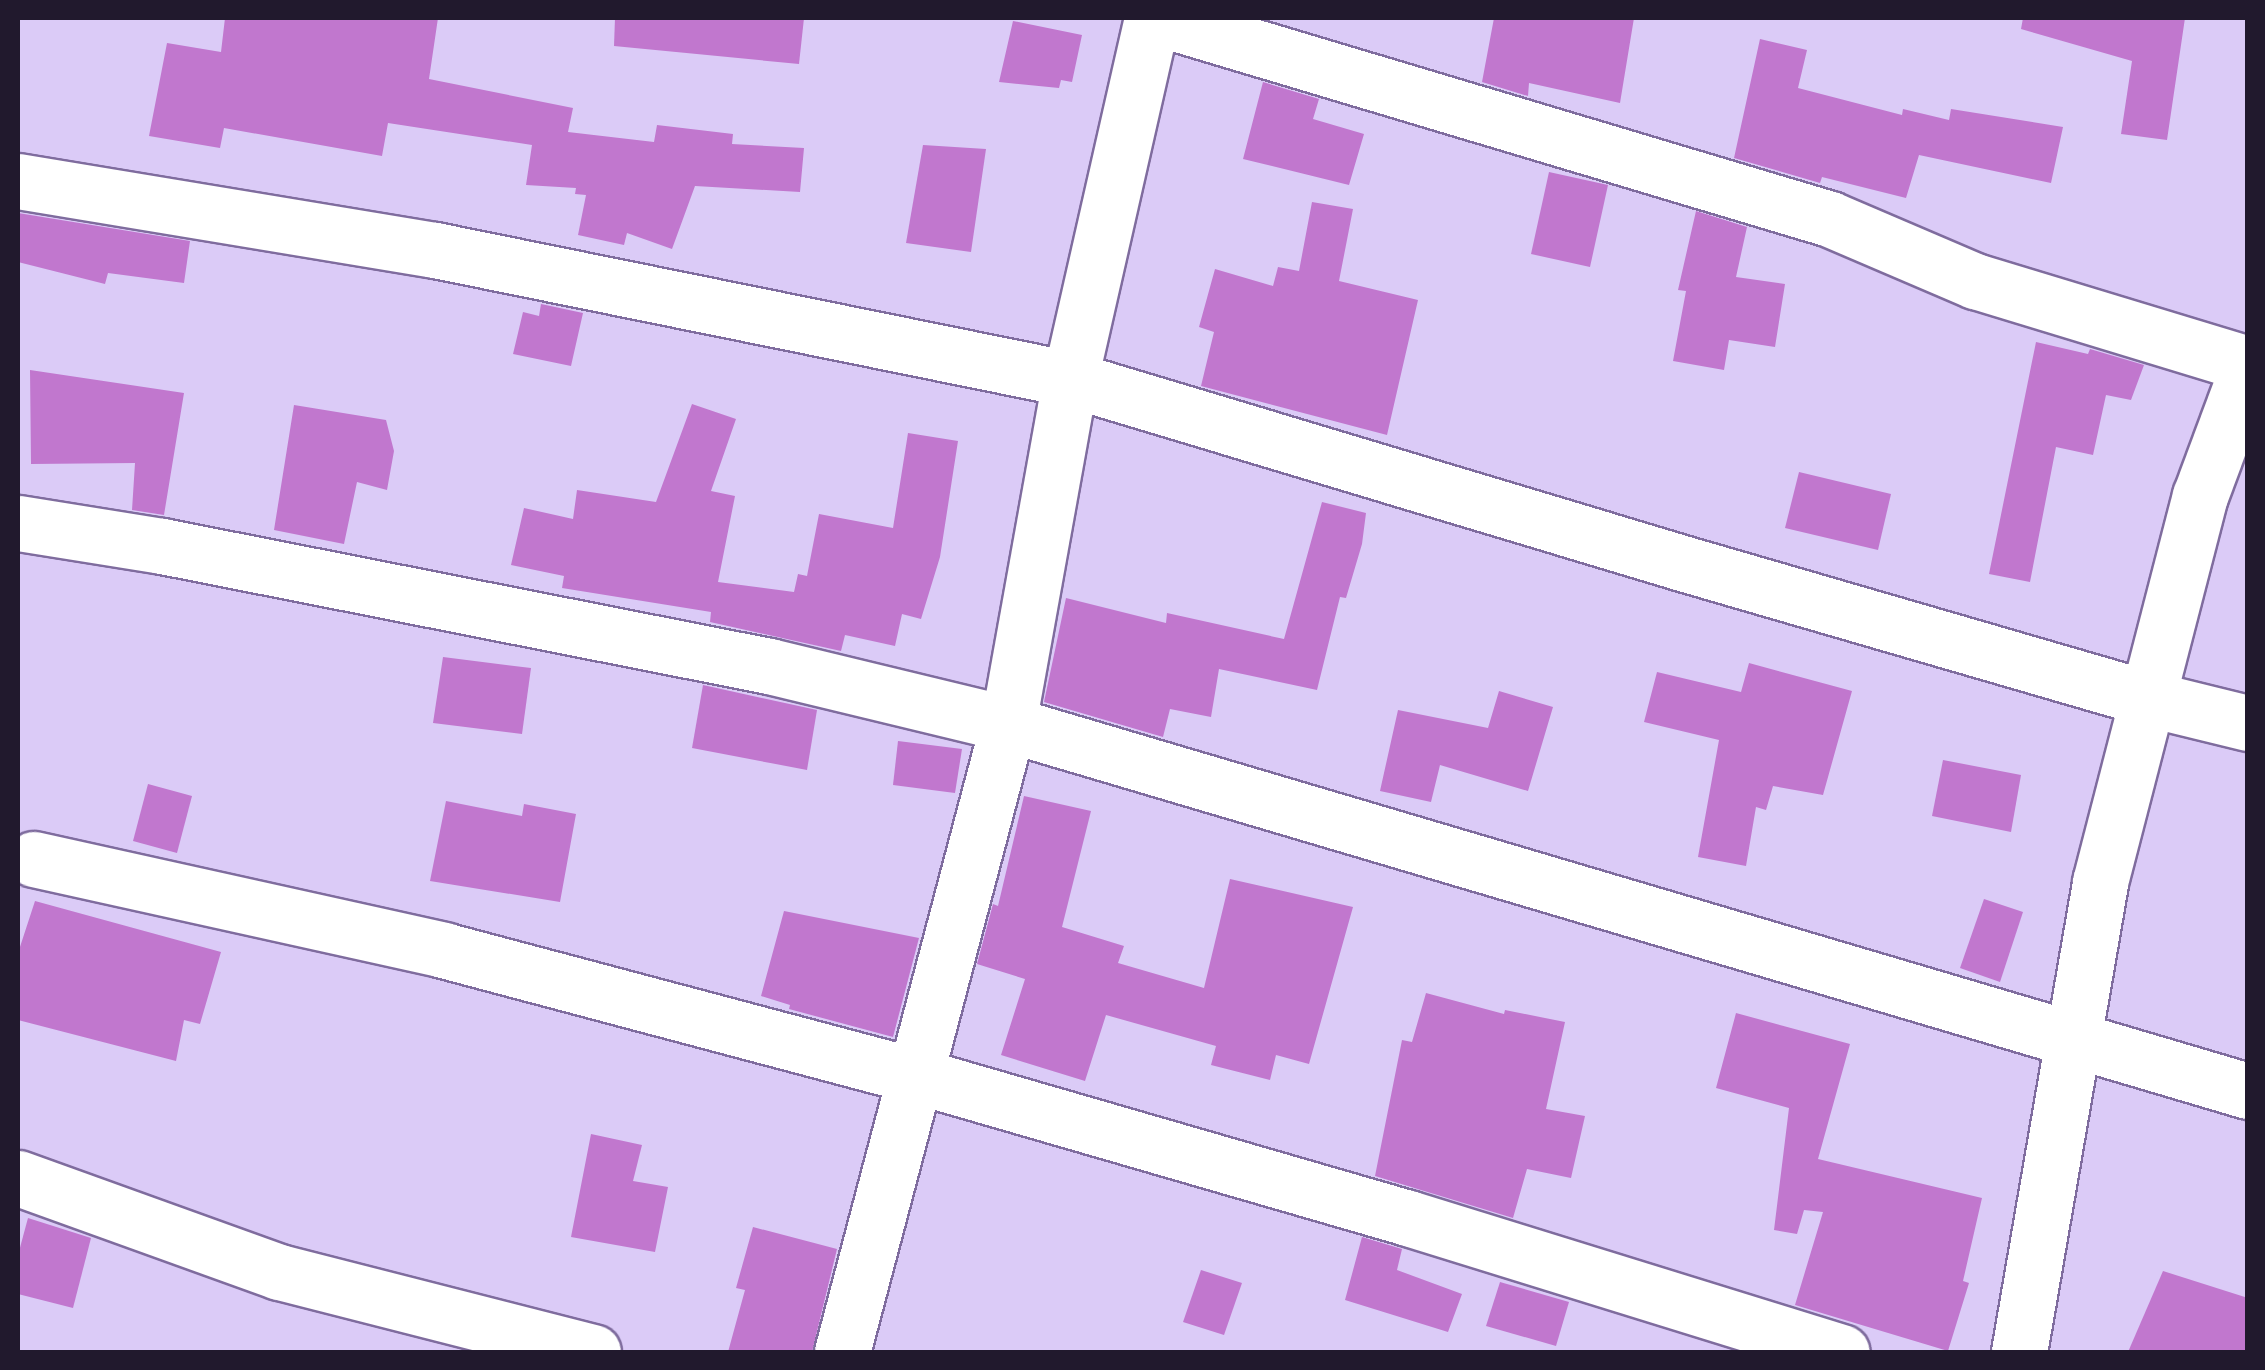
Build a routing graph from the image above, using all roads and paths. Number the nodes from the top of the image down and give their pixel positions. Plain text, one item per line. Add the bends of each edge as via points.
1 (1155, 18) edge
2 (18, 182) edge
3 (2248, 366) edge
4 (1070, 379) junction
5 (18, 523) edge
6 (2146, 698) junction
7 (2248, 723) edge
8 (1008, 724) junction
9 (34, 859) dead end
10 (2069, 1040) junction
11 (918, 1076) junction
12 (2248, 1091) edge
13 (18, 1178) edge
14 (593, 1352) edge
15 (842, 1352) edge
16 (1842, 1352) edge
17 (2019, 1352) edge

1 - 3 street via 1830,219 1975,282
1 - 4 street
2 - 4 street via 435,250
3 - 6 street via 2200,496
4 - 6 street
4 - 8 street
5 - 8 street via 770,666
6 - 7 street
6 - 10 street
8 - 10 street
8 - 11 street
9 - 11 street via 444,950
10 - 12 street
10 - 17 street
11 - 15 street
11 - 16 street
13 - 14 street via 280,1272

